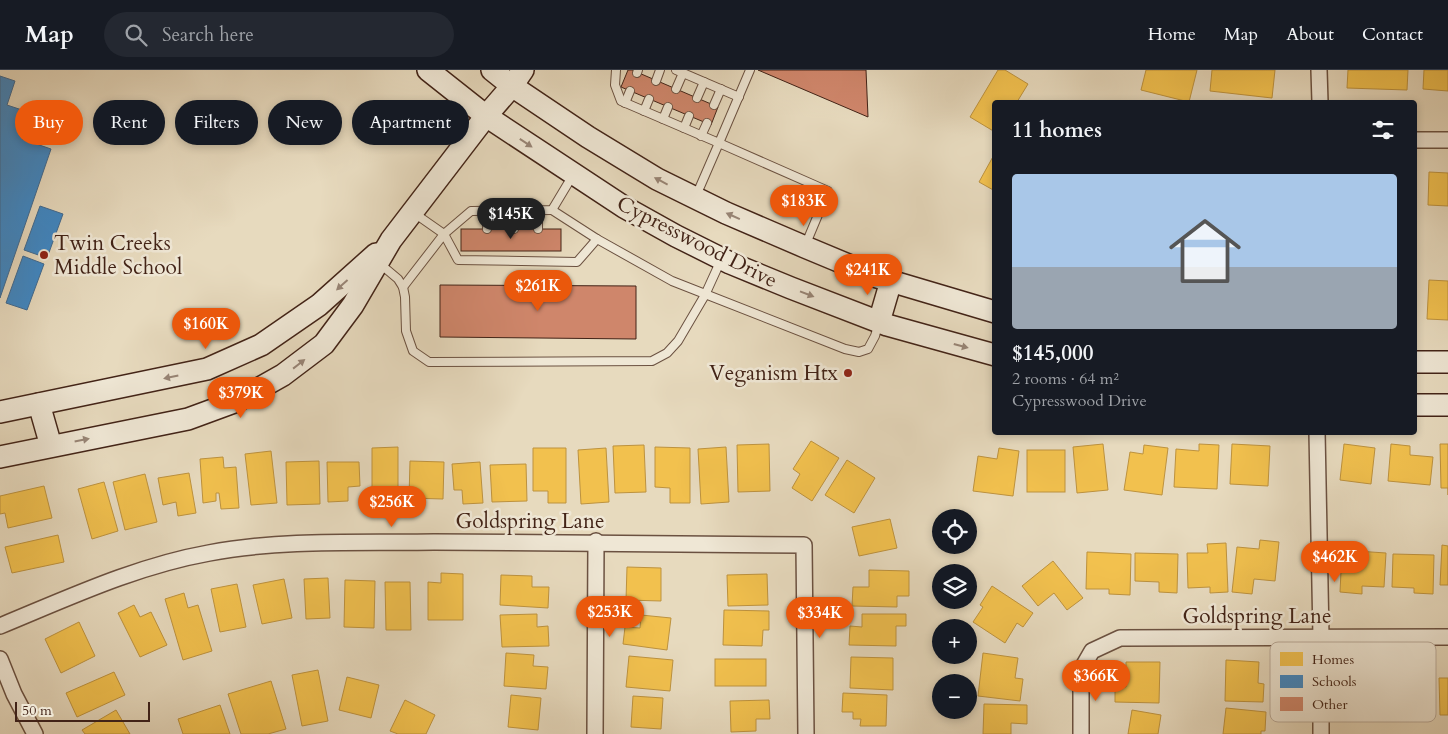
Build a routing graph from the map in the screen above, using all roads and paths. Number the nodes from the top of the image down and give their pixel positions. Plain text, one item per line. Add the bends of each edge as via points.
1 (428, 70) edge
2 (492, 70) edge
3 (616, 70) edge
4 (660, 70) edge
5 (750, 70) edge
6 (1320, 70) edge
7 (679, 72) edge
8 (518, 78) edge
9 (656, 81) dead end
10 (704, 82) junction
11 (676, 89) dead end
12 (721, 89) junction
13 (630, 91) dead end
14 (739, 97) junction
15 (697, 98) dead end
16 (649, 99) dead end
17 (1320, 100) edge
18 (625, 103) junction
19 (714, 105) dead end
20 (668, 107) dead end
21 (644, 111) junction
22 (486, 116) junction
23 (689, 116) dead end
24 (663, 119) junction
25 (706, 123) dead end
26 (684, 128) junction
27 (701, 136) junction
28 (1417, 140) edge
29 (1448, 140) edge
30 (719, 143) junction
31 (573, 174) junction
32 (695, 198) junction
33 (514, 210) junction
34 (538, 210) junction
35 (552, 210) junction
36 (488, 211) junction
37 (413, 212) junction
38 (487, 229) dead end
39 (514, 229) dead end
40 (538, 229) dead end
41 (444, 234) junction
42 (597, 239) junction
43 (391, 240) junction
44 (805, 247) junction
45 (486, 251) dead end
46 (514, 251) dead end
47 (537, 251) dead end
48 (722, 258) junction
49 (486, 260) junction
50 (514, 260) junction
51 (537, 261) junction
52 (378, 262) junction
53 (891, 281) junction
54 (403, 287) junction
55 (705, 295) junction
56 (992, 311) edge
57 (879, 322) junction
58 (992, 354) edge
59 (1417, 362) edge
60 (1448, 362) edge
61 (39, 404) junction
62 (1417, 405) edge
63 (1448, 405) edge
64 (0, 412) edge
65 (1317, 435) edge
66 (51, 446) junction
67 (0, 457) edge
68 (596, 541) junction
69 (0, 626) edge
70 (1321, 637) junction
71 (1448, 637) edge
72 (1321, 642) edge
73 (0, 659) edge
74 (35, 734) edge
75 (595, 734) edge
76 (806, 734) edge
77 (1081, 734) edge

1 - 22 main road, Cypresswood Drive
2 - 8 main road, Cypresswood Drive
3 - 18 lane via 615,85 621,101
4 - 9 lane
5 - 14 lane
6 - 17 street
7 - 10 lane
7 - 11 lane
8 - 22 main road
32 -> 8 main road, Cypresswood Drive via 588,137
10 - 12 lane
10 - 15 lane
12 - 14 lane
12 - 19 lane
13 - 18 lane
14 - 30 lane
16 - 21 lane
18 - 21 lane
20 - 24 lane
21 - 24 lane
22 -> 31 main road, Cypresswood Drive
22 - 37 main road
23 - 26 lane
24 - 26 lane
25 - 27 lane
26 - 27 lane
27 - 30 lane
28 - 29 street
30 - 32 lane
30 - 44 lane via 828,191
31 - 35 lane
31 - 48 main road, Cypresswood Drive via 676,236
44 -> 32 main road, Cypresswood Drive
33 - 34 lane
33 - 36 lane
33 - 39 lane
34 - 35 lane
34 - 40 lane
35 - 42 lane
36 - 38 lane
36 - 41 lane via 471,211
37 - 41 lane
37 - 43 main road
41 - 49 lane via 458,260
41 - 54 lane
42 - 51 lane via 576,262
42 - 55 lane via 672,281
43 - 52 main road
43 -> 61 main road via 319,305 261,346 206,369
44 - 53 main road, Cypresswood Drive
45 - 49 lane
46 - 50 lane
47 - 51 lane
48 - 55 lane
48 -> 57 main road, Cypresswood Drive
49 - 50 lane
50 - 51 lane
52 - 54 lane
66 -> 52 main road via 188,419 237,401 284,376 324,344 353,305
53 - 56 main road, Cypresswood Drive
53 - 57 main road
54 - 55 lane via 406,331 413,350 430,362 652,361 678,341
55 - 57 lane via 859,352 868,349
57 -> 58 main road, Cypresswood Drive
59 - 60 main road
61 - 64 main road
61 - 66 main road
62 - 63 main road
65 - 70 street
66 - 67 main road
68 - 69 street, Goldspring Lane via 310,543 208,553 138,570
68 - 75 street
68 - 76 street, Goldspring Lane via 804,545
70 - 71 street, Goldspring Lane
70 - 72 street
70 - 77 street, Goldspring Lane via 1120,638 1092,651 1081,670
73 - 74 street

